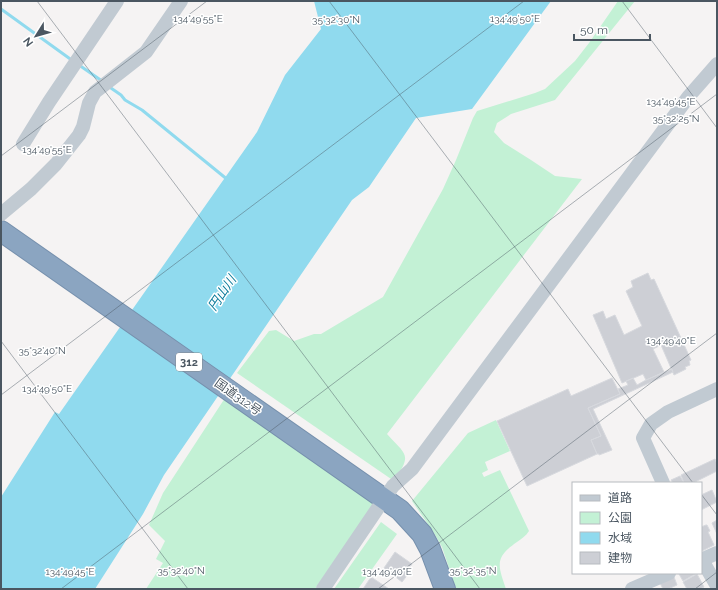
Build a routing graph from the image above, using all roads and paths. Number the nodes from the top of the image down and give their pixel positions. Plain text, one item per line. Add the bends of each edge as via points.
1 (117, 1) edge
2 (181, 1) edge
3 (717, 64) edge
4 (23, 144) dead end
5 (1, 214) edge
6 (1, 231) edge
7 (717, 389) edge
8 (663, 482) edge
9 (380, 496) junction
10 (717, 553) edge
11 (702, 560) edge
12 (702, 562) edge
13 (667, 574) edge
14 (717, 586) edge
15 (323, 589) edge
16 (445, 589) edge
17 (632, 589) edge

1 - 4 street
2 - 5 street via 146,52 95,92 79,135 56,164
3 - 9 street via 689,96 412,469
6 - 9 highway, 国道312号 / 312
7 - 8 street via 668,412 648,429 643,438
9 - 15 street
9 - 16 highway, 国道312号 / 312 via 400,510 422,534
10 - 11 street
12 - 14 street
13 - 17 street

